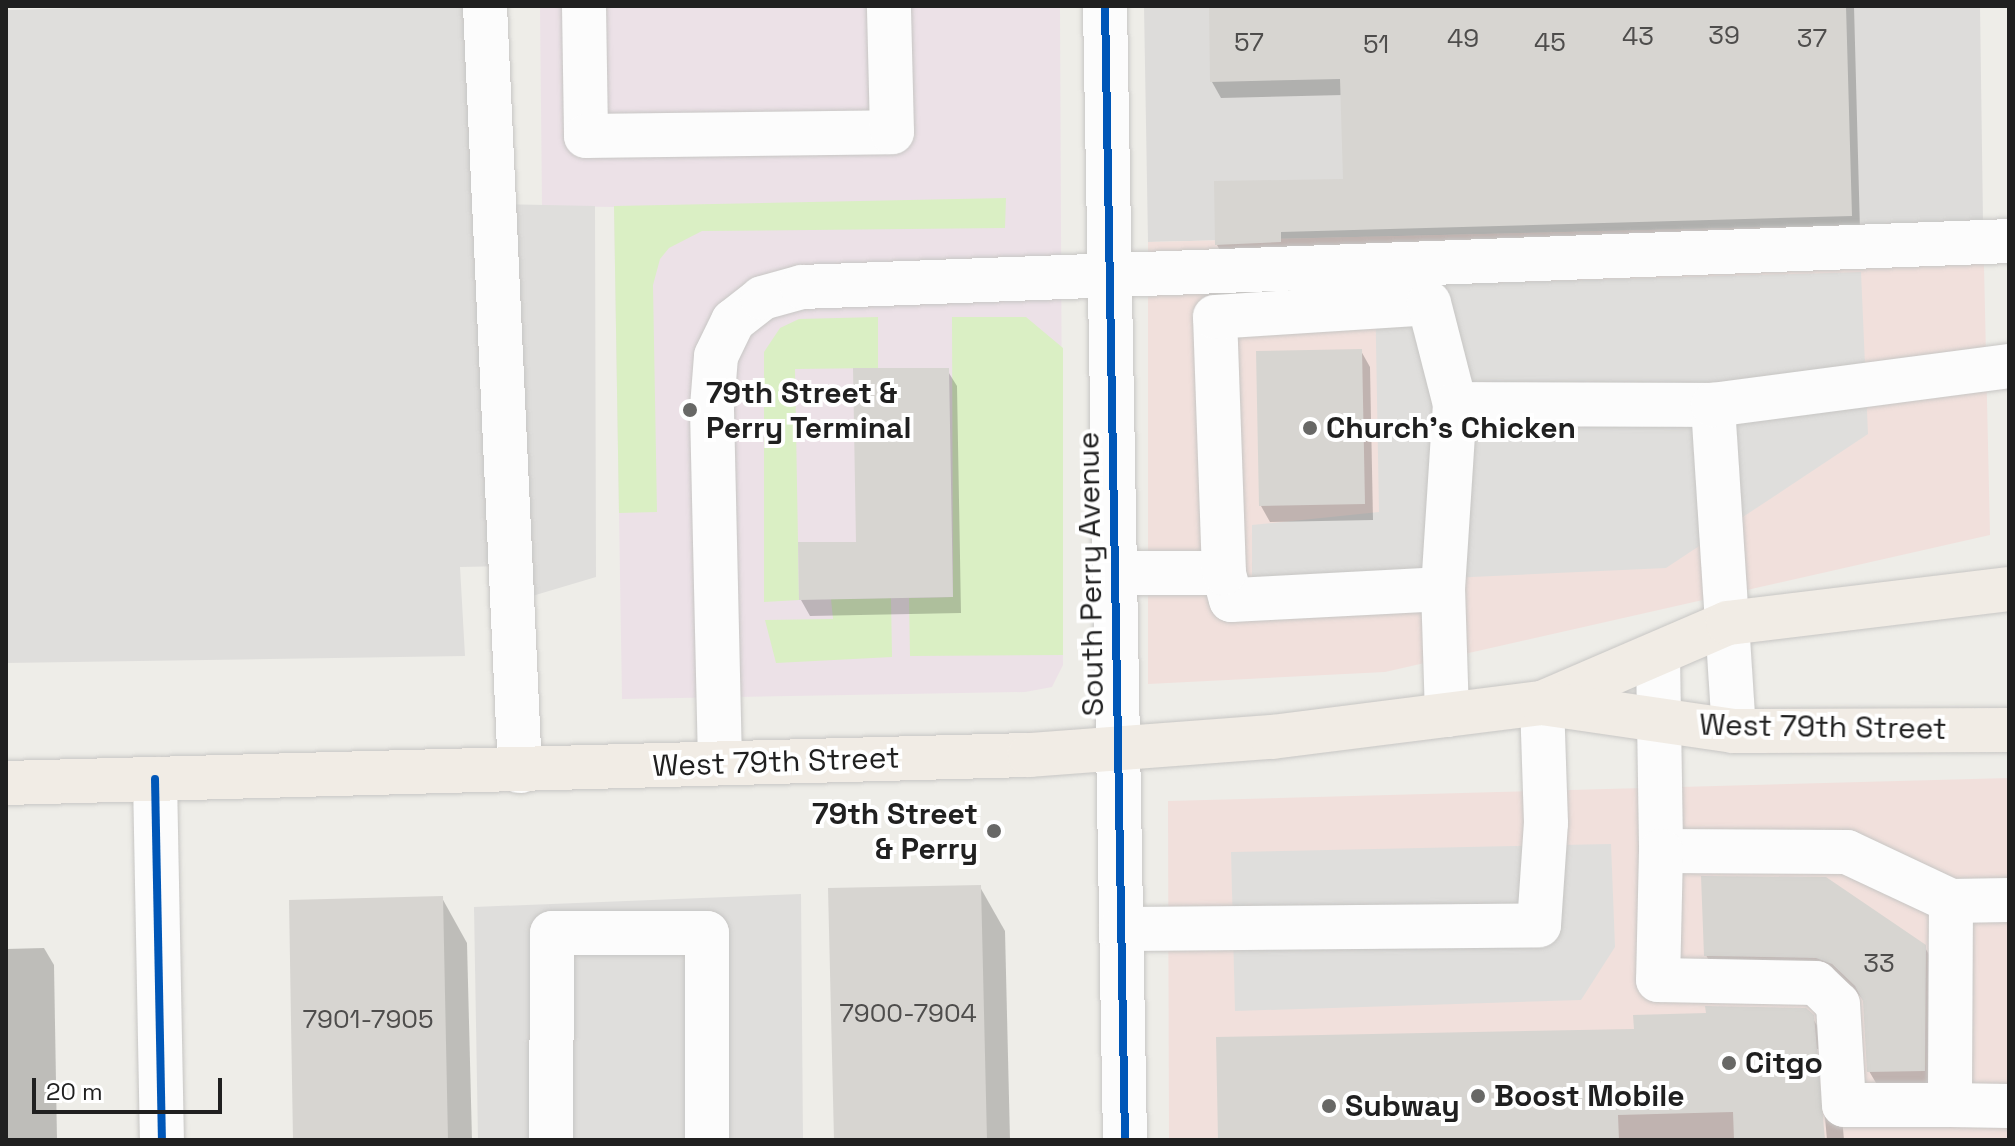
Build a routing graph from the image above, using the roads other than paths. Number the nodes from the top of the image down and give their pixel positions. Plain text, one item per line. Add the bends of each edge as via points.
1 (485, 6) edge
2 (584, 6) edge
3 (889, 6) edge
4 (1105, 6) edge
5 (2009, 241) edge
6 (1109, 277) junction
7 (2009, 366) edge
8 (1455, 404) junction
9 (1713, 405) junction
10 (1115, 573) junction
11 (1224, 573) junction
12 (1443, 589) junction
13 (2009, 589) edge
14 (1728, 623) junction
15 (1658, 655) junction
16 (1542, 703) junction
17 (1447, 715) junction
18 (1660, 720) junction
19 (2009, 730) edge
20 (1734, 731) junction
21 (1120, 748) junction
22 (720, 763) junction
23 (520, 771) junction
24 (155, 779) junction
25 (6, 783) edge
26 (1661, 851) junction
27 (2009, 900) edge
28 (1951, 901) junction
29 (1121, 929) junction
30 (1950, 1105) junction
31 (2009, 1106) edge
32 (162, 1140) edge
33 (551, 1140) edge
34 (707, 1140) edge
35 (1125, 1140) edge

1 - 23 street
2 - 3 street via 586,136 892,132
4 - 6 street, South Perry Avenue
5 - 6 street
6 - 10 street, South Perry Avenue
6 - 22 street via 802,287 762,298 733,321 716,356 712,407
7 - 9 street
8 - 9 street
8 - 11 street via 1429,303 1215,317
8 - 12 street
9 - 14 street
10 - 11 street
10 - 21 street, South Perry Avenue
11 - 12 street via 1231,600
12 - 17 street
13 - 14 main road, West 79th Street
14 - 15 main road, West 79th Street
14 - 20 street
15 - 16 main road, West 79th Street
15 - 18 street
16 - 17 main road, West 79th Street
16 - 18 main road, West 79th Street
16 - 29 street via 1546,823 1539,925
17 - 21 main road, West 79th Street via 1272,737
18 - 20 main road, West 79th Street
18 - 26 street
19 - 20 main road, West 79th Street
21 - 22 main road, West 79th Street
21 - 29 street, South Perry Avenue
22 - 23 main road, West 79th Street
23 - 24 main road, West 79th Street
24 - 25 main road, West 79th Street
24 - 32 street
26 - 28 street via 1847,852
26 - 30 street via 1658,980 1816,983 1838,1004 1844,1105
27 - 28 street
28 - 30 street
29 - 35 street, South Perry Avenue
30 - 31 street
33 - 34 street via 552,933 707,933

